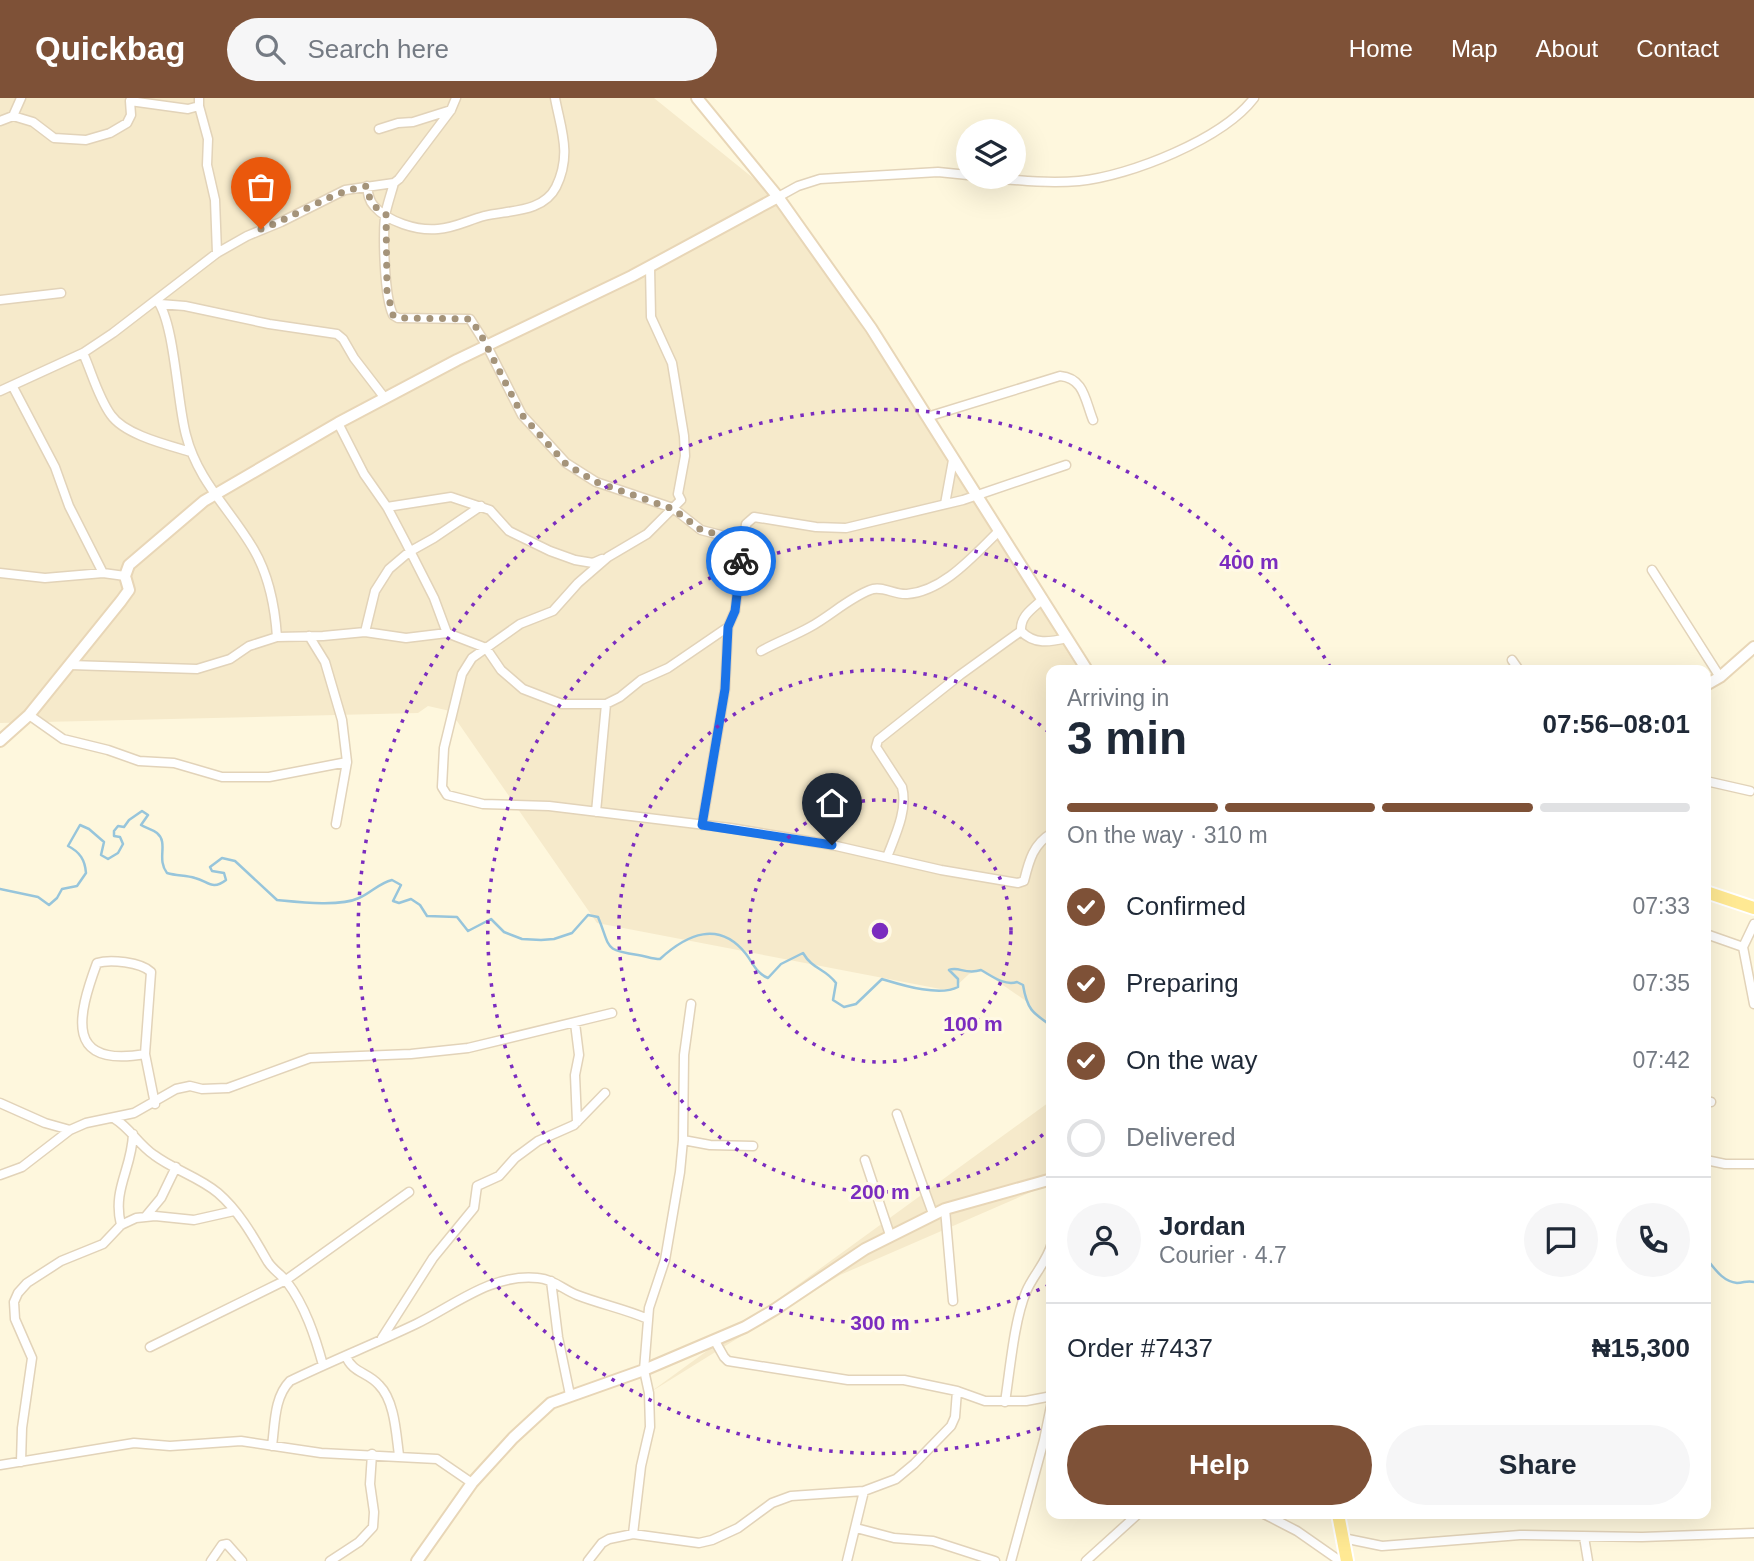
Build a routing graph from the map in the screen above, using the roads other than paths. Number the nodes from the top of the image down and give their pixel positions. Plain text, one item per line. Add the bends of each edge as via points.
1 (21, 98) edge
2 (456, 98) edge
3 (555, 98) edge
4 (696, 98) edge
5 (1254, 98) edge
6 (199, 102) edge
7 (451, 110) junction
8 (13, 116) junction
9 (0, 121) edge
10 (379, 129) dead end
11 (956, 174) edge
12 (1026, 181) edge
13 (394, 183) junction
14 (367, 186) junction
15 (778, 197) junction
16 (386, 214) junction
17 (217, 253) junction
18 (650, 267) junction
19 (61, 293) dead end
20 (0, 300) edge
21 (158, 302) junction
22 (487, 346) junction
23 (83, 353) junction
24 (13, 387) junction
25 (0, 391) edge
26 (384, 397) junction
27 (928, 417) junction
28 (1093, 420) dead end
29 (338, 423) junction
30 (191, 452) junction
31 (953, 460) junction
32 (1066, 465) dead end
33 (213, 495) junction
34 (976, 496) junction
35 (945, 504) junction
36 (481, 506) junction
37 (387, 507) junction
38 (673, 509) junction
39 (999, 531) junction
40 (744, 541) junction
41 (409, 552) junction
42 (608, 557) junction
43 (1652, 570) dead end
44 (0, 573) edge
45 (103, 573) junction
46 (124, 576) junction
47 (1043, 599) junction
48 (728, 627) junction
49 (1021, 631) junction
50 (365, 632) junction
51 (447, 633) junction
52 (309, 636) junction
53 (277, 637) junction
54 (1067, 638) junction
55 (1754, 647) edge
56 (485, 648) junction
57 (761, 651) dead end
58 (1512, 660) dead end
59 (70, 665) junction
60 (1084, 665) edge
61 (1516, 665) edge
62 (1720, 677) junction
63 (1711, 682) edge
64 (606, 704) junction
65 (29, 715) junction
66 (0, 741) edge
67 (347, 762) junction
68 (1711, 781) edge
69 (1753, 789) edge
70 (596, 812) junction
71 (336, 824) dead end
72 (702, 825) junction
73 (1046, 836) edge
74 (887, 857) junction
75 (1711, 894) edge
76 (1754, 908) edge
77 (1754, 924) edge
78 (1711, 936) edge
79 (1743, 947) junction
80 (691, 1004) dead end
81 (1754, 1004) edge
82 (612, 1013) dead end
83 (575, 1023) junction
84 (145, 1054) junction
85 (605, 1093) dead end
86 (0, 1103) edge
87 (155, 1104) junction
88 (897, 1114) dead end
89 (115, 1119) junction
90 (577, 1122) junction
91 (69, 1130) junction
92 (133, 1134) junction
93 (683, 1140) junction
94 (753, 1146) dead end
95 (865, 1160) dead end
96 (1711, 1161) edge
97 (1754, 1164) edge
98 (176, 1167) junction
99 (0, 1175) edge
100 (1046, 1181) edge
101 (409, 1192) dead end
102 (945, 1209) junction
103 (234, 1211) junction
104 (933, 1214) junction
105 (146, 1216) junction
106 (121, 1225) junction
107 (890, 1235) junction
108 (1046, 1258) edge
109 (286, 1280) junction
110 (551, 1281) junction
111 (953, 1301) dead end
112 (648, 1319) junction
113 (382, 1338) junction
114 (715, 1341) junction
115 (150, 1347) dead end
116 (346, 1356) junction
117 (323, 1365) junction
118 (644, 1370) junction
119 (957, 1391) junction
120 (570, 1395) junction
121 (1046, 1397) edge
122 (1005, 1402) junction
123 (1046, 1424) edge
124 (272, 1446) junction
125 (372, 1454) junction
126 (399, 1455) junction
127 (21, 1462) junction
128 (0, 1465) edge
129 (472, 1483) junction
130 (864, 1491) junction
131 (1132, 1519) edge
132 (1274, 1519) edge
133 (1339, 1519) edge
134 (856, 1528) junction
135 (1754, 1533) edge
136 (633, 1534) junction
137 (1584, 1537) junction
138 (1343, 1538) junction
139 (211, 1561) edge
140 (242, 1561) edge
141 (330, 1561) edge
142 (417, 1561) edge
143 (589, 1561) edge
144 (847, 1561) edge
145 (995, 1561) edge
146 (1011, 1561) edge
147 (1086, 1561) edge
148 (1340, 1561) edge
149 (1347, 1561) edge
150 (1588, 1561) edge

1 - 8 street
2 - 7 street
3 - 16 street via 565,154 555,190 541,202 437,229 402,223
4 - 15 street
5 - 12 street via 1231,122 1166,156 1106,177
6 - 8 street via 188,109 130,102 127,123 86,140 54,138 33,122
6 - 17 street via 208,139
7 - 10 street
7 - 13 street
8 - 9 street
11 - 15 street via 820,179
13 - 14 street
13 - 16 street
14 - 16 street via 373,205
14 - 17 street via 345,190
15 - 18 street
15 - 27 street
16 - 22 street via 387,291 393,315 468,318
17 - 21 street
18 - 22 street
18 - 38 street via 651,317 672,363 684,436 681,500
19 - 20 street
21 - 23 street
21 - 26 street via 337,334
21 - 30 street via 169,333
22 - 26 street
22 - 38 street via 522,415 566,464 596,482
23 - 24 street
23 - 30 street via 111,416 159,443
24 - 25 street
24 - 45 street
26 - 29 street
27 - 28 street via 1060,376 1079,384
27 - 31 street
29 - 33 street
29 - 37 street
30 - 33 street
31 - 34 street
31 - 35 street
32 - 34 street
33 - 46 street via 129,565
33 - 53 street via 259,561 272,598
34 - 35 street
34 - 39 street
35 - 40 street via 832,529 754,517 746,524
36 - 37 street via 451,497
36 - 41 street
36 - 42 street via 509,531 550,551 593,563
37 - 41 street
38 - 40 street via 701,530
38 - 42 street via 647,534
39 - 47 street
39 - 57 street via 931,588 904,594 869,590 809,628
40 - 48 street via 735,611
41 - 50 street via 379,584
41 - 51 street
42 - 56 street via 553,611 520,624
43 - 62 street
44 - 45 street via 45,578
45 - 46 street
46 - 59 street via 129,590
47 - 49 street via 1026,613
47 - 54 street
48 - 64 street
48 - 72 street via 725,689
49 - 54 street via 1041,642
49 - 74 street via 878,740 876,747 904,795
50 - 51 street via 406,638
50 - 52 street
51 - 56 street
52 - 53 street
52 - 67 street via 328,671 342,720
53 - 59 street via 198,669
54 - 60 street
55 - 62 street
56 - 64 street via 500,670 523,689 562,704
56 - 70 street via 466,666 455,700 444,748 442,787 447,795 483,804
58 - 61 street
59 - 65 street
62 - 63 street
64 - 70 street
65 - 66 street
65 - 67 street via 63,739 139,761 174,763 222,777 269,777
67 - 71 street
68 - 69 street
70 - 72 street
72 - 74 street
73 - 74 street via 1033,852 1024,881 1018,883
75 - 76 main road
77 - 79 street
78 - 79 street
79 - 81 street
80 - 93 street via 684,1055
82 - 83 street
83 - 87 street via 468,1048 310,1058 228,1088 176,1089
83 - 90 street
84 - 84 street via 151,972 131,964 97,963 81,1019 83,1036 100,1055
84 - 87 street
85 - 90 street
86 - 91 street
87 - 89 street
88 - 104 street
89 - 91 street
89 - 92 street
90 - 113 street via 538,1141 499,1176 477,1186 474,1208 433,1258
91 - 99 street via 22,1167
92 - 98 street via 149,1152
92 - 106 street via 117,1201
93 - 94 street
93 - 112 street via 665,1260
95 - 107 street
96 - 97 street
98 - 103 street via 217,1192
98 - 105 street
100 - 102 street
101 - 109 street
102 - 104 street
102 - 111 street
103 - 105 street via 194,1220
103 - 109 street via 271,1267
104 - 107 street
105 - 106 street
106 - 127 street via 103,1244 61,1261 27,1283 14,1302 15,1319 32,1358
107 - 114 street via 774,1310
108 - 122 street via 1020,1308
109 - 115 street
109 - 117 street via 309,1322
110 - 112 street via 578,1296
110 - 113 street via 517,1278 477,1290
110 - 120 street
112 - 118 street
113 - 116 street
114 - 118 street
114 - 119 street via 728,1361 848,1380 904,1380
116 - 117 street
116 - 126 street via 353,1369 379,1384 386,1394
117 - 124 street via 282,1389
118 - 120 street
118 - 136 street via 650,1427
119 - 122 street
119 - 130 street via 955,1417 946,1433 895,1479
120 - 129 street via 540,1412
121 - 122 street
123 - 146 street
124 - 125 street
124 - 127 street via 242,1441 170,1446 134,1443
125 - 126 street
125 - 141 street via 373,1527
126 - 129 street via 437,1459
127 - 128 street
129 - 142 street
130 - 134 street
130 - 136 street via 791,1496 772,1503 738,1528 699,1543
131 - 147 street
132 - 148 street
133 - 138 main road
134 - 144 street
134 - 145 street via 894,1538 933,1541
135 - 137 street
136 - 143 street via 602,1543
137 - 138 street via 1520,1535 1382,1546
137 - 150 street
138 - 149 main road
139 - 140 street via 227,1544

